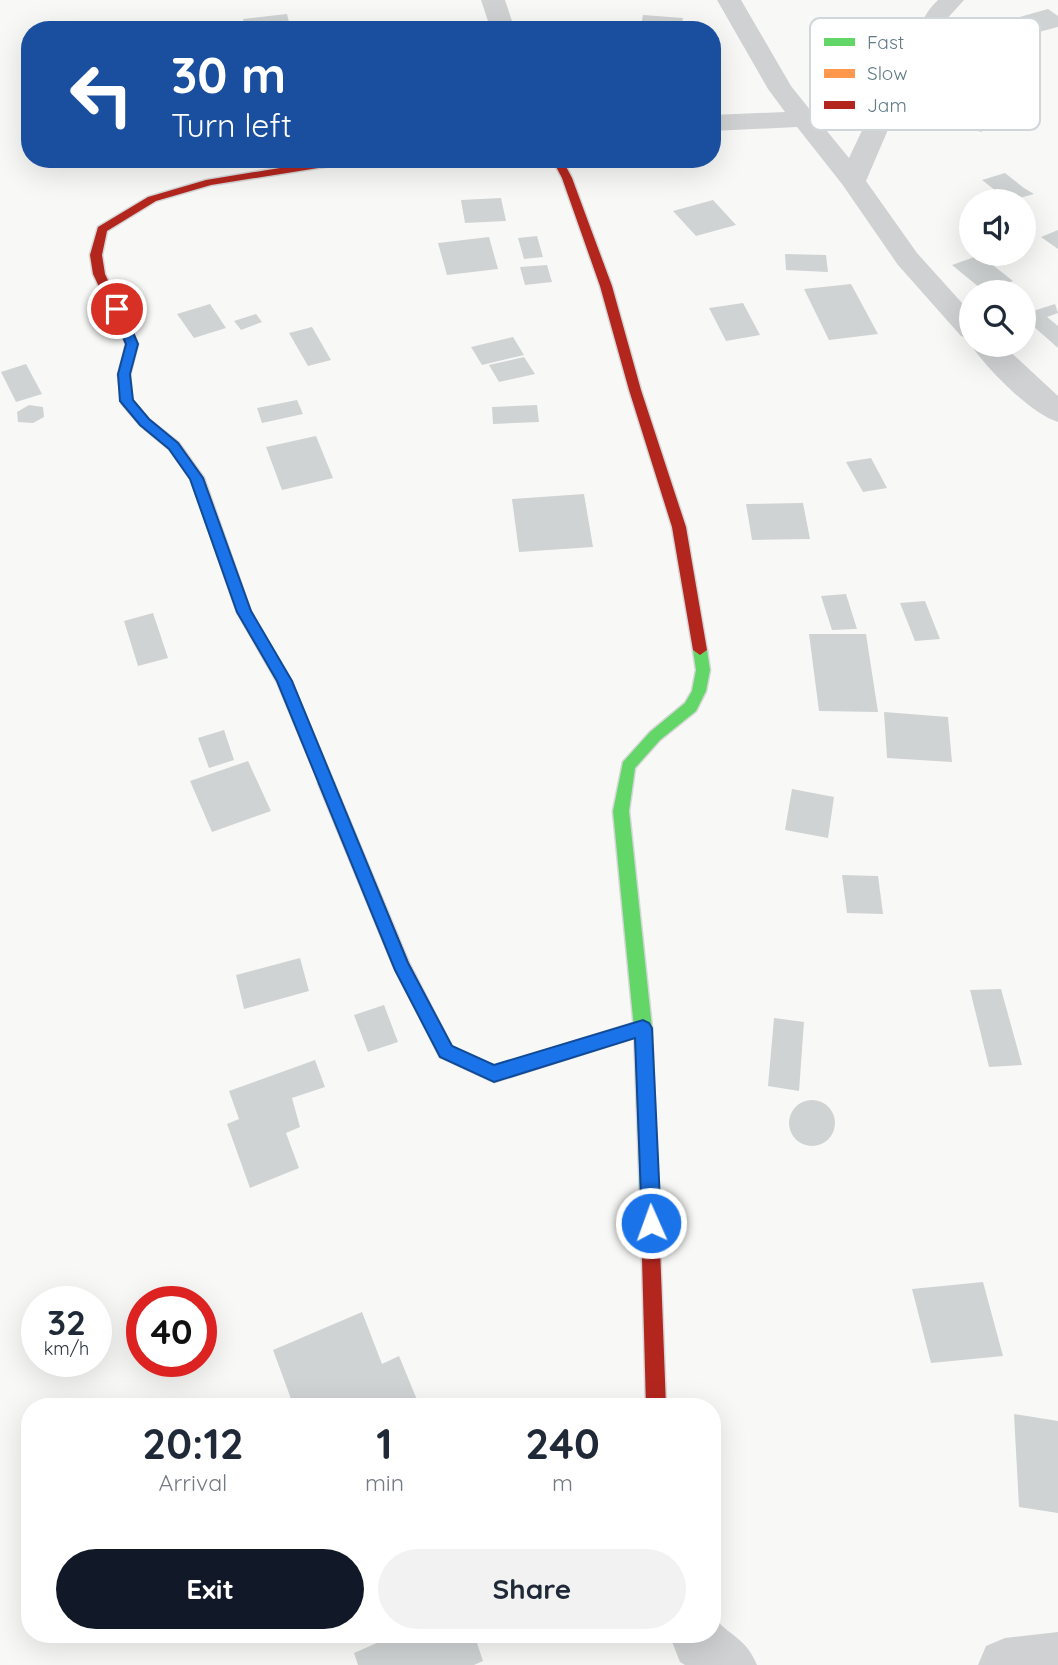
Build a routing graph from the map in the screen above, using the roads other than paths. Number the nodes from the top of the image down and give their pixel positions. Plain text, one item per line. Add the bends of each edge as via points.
1 (492, 0) edge
2 (729, 0) edge
3 (952, 0) edge
4 (933, 18) edge
5 (500, 21) edge
6 (806, 120) junction
7 (810, 120) edge
8 (721, 122) edge
9 (810, 125) edge
10 (814, 130) edge
11 (876, 130) edge
12 (299, 168) edge
13 (562, 168) edge
14 (853, 181) junction
15 (959, 317) edge
16 (997, 357) edge
17 (1058, 412) edge
18 (643, 1028) junction
19 (656, 1398) edge
20 (699, 1643) edge
21 (1058, 1659) edge
22 (730, 1665) edge
23 (1005, 1665) edge

1 - 5 street
2 - 6 street via 780,89
3 - 4 street
6 - 7 street
6 - 8 street
6 - 9 street
10 - 14 street
11 - 14 street
12 - 18 street via 210,182 152,199 102,229 96,255 99,274 132,344 124,374 126,401 174,446 197,478 244,612 284,681 401,965 446,1052 494,1074
13 - 18 street via 606,286 679,527 703,670 691,707 628,766 621,811
14 - 15 street via 877,222
16 - 17 street
18 - 19 street
20 - 22 street
21 - 23 street

